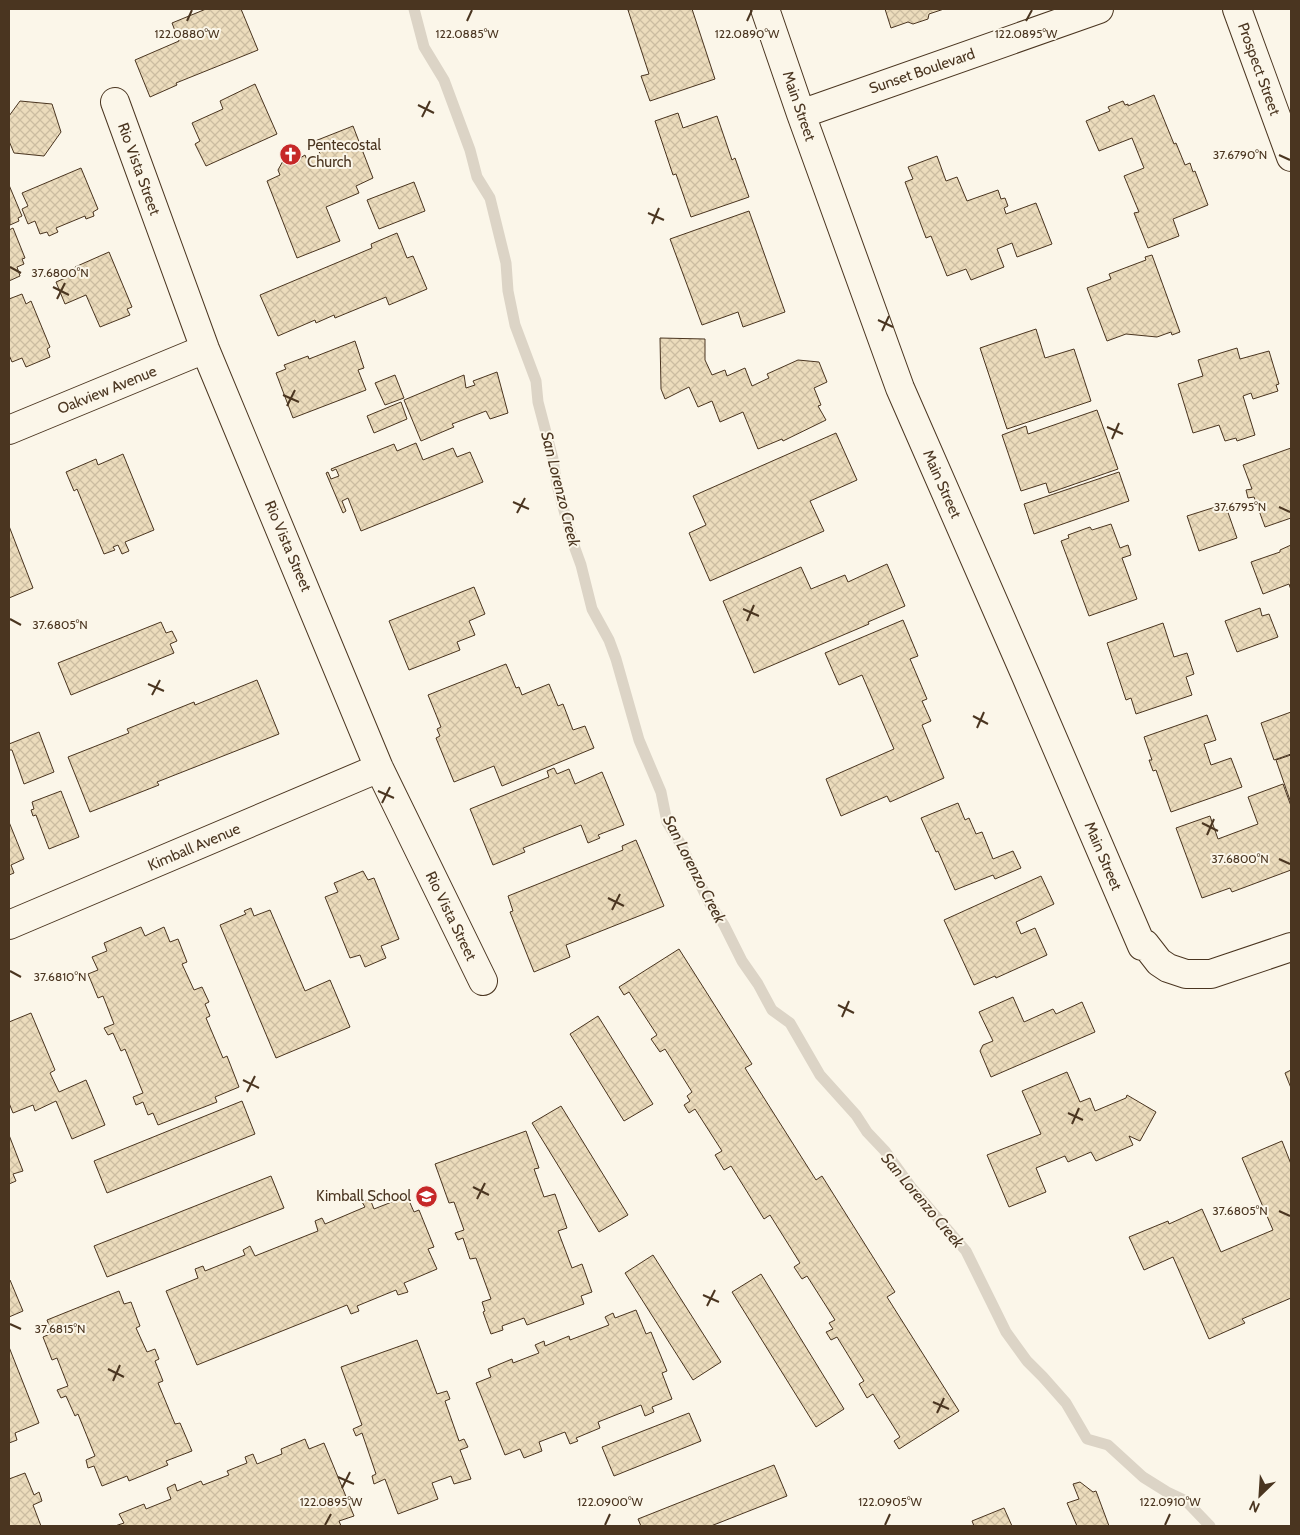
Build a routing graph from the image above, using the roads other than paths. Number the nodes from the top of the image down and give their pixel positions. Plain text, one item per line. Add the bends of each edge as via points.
1 (765, 9) edge
2 (1100, 9) edge
3 (1237, 9) edge
4 (115, 102) dead end
5 (801, 114) junction
6 (1291, 157) edge
7 (205, 349) junction
8 (9, 430) edge
9 (379, 768) junction
10 (9, 925) edge
11 (1291, 947) edge
12 (483, 981) dead end

1 - 5 street, Main Street
2 - 5 street, Sunset Boulevard
3 - 6 street, Prospect Street
4 - 7 street, Rio Vista Street
5 - 11 street, Main Street via 900,388 1142,946 1145,944 1168,968 1186,974 1211,974
7 - 8 street, Oakview Avenue
7 - 9 street, Rio Vista Street
9 - 10 street, Kimball Avenue
9 - 12 street, Rio Vista Street

